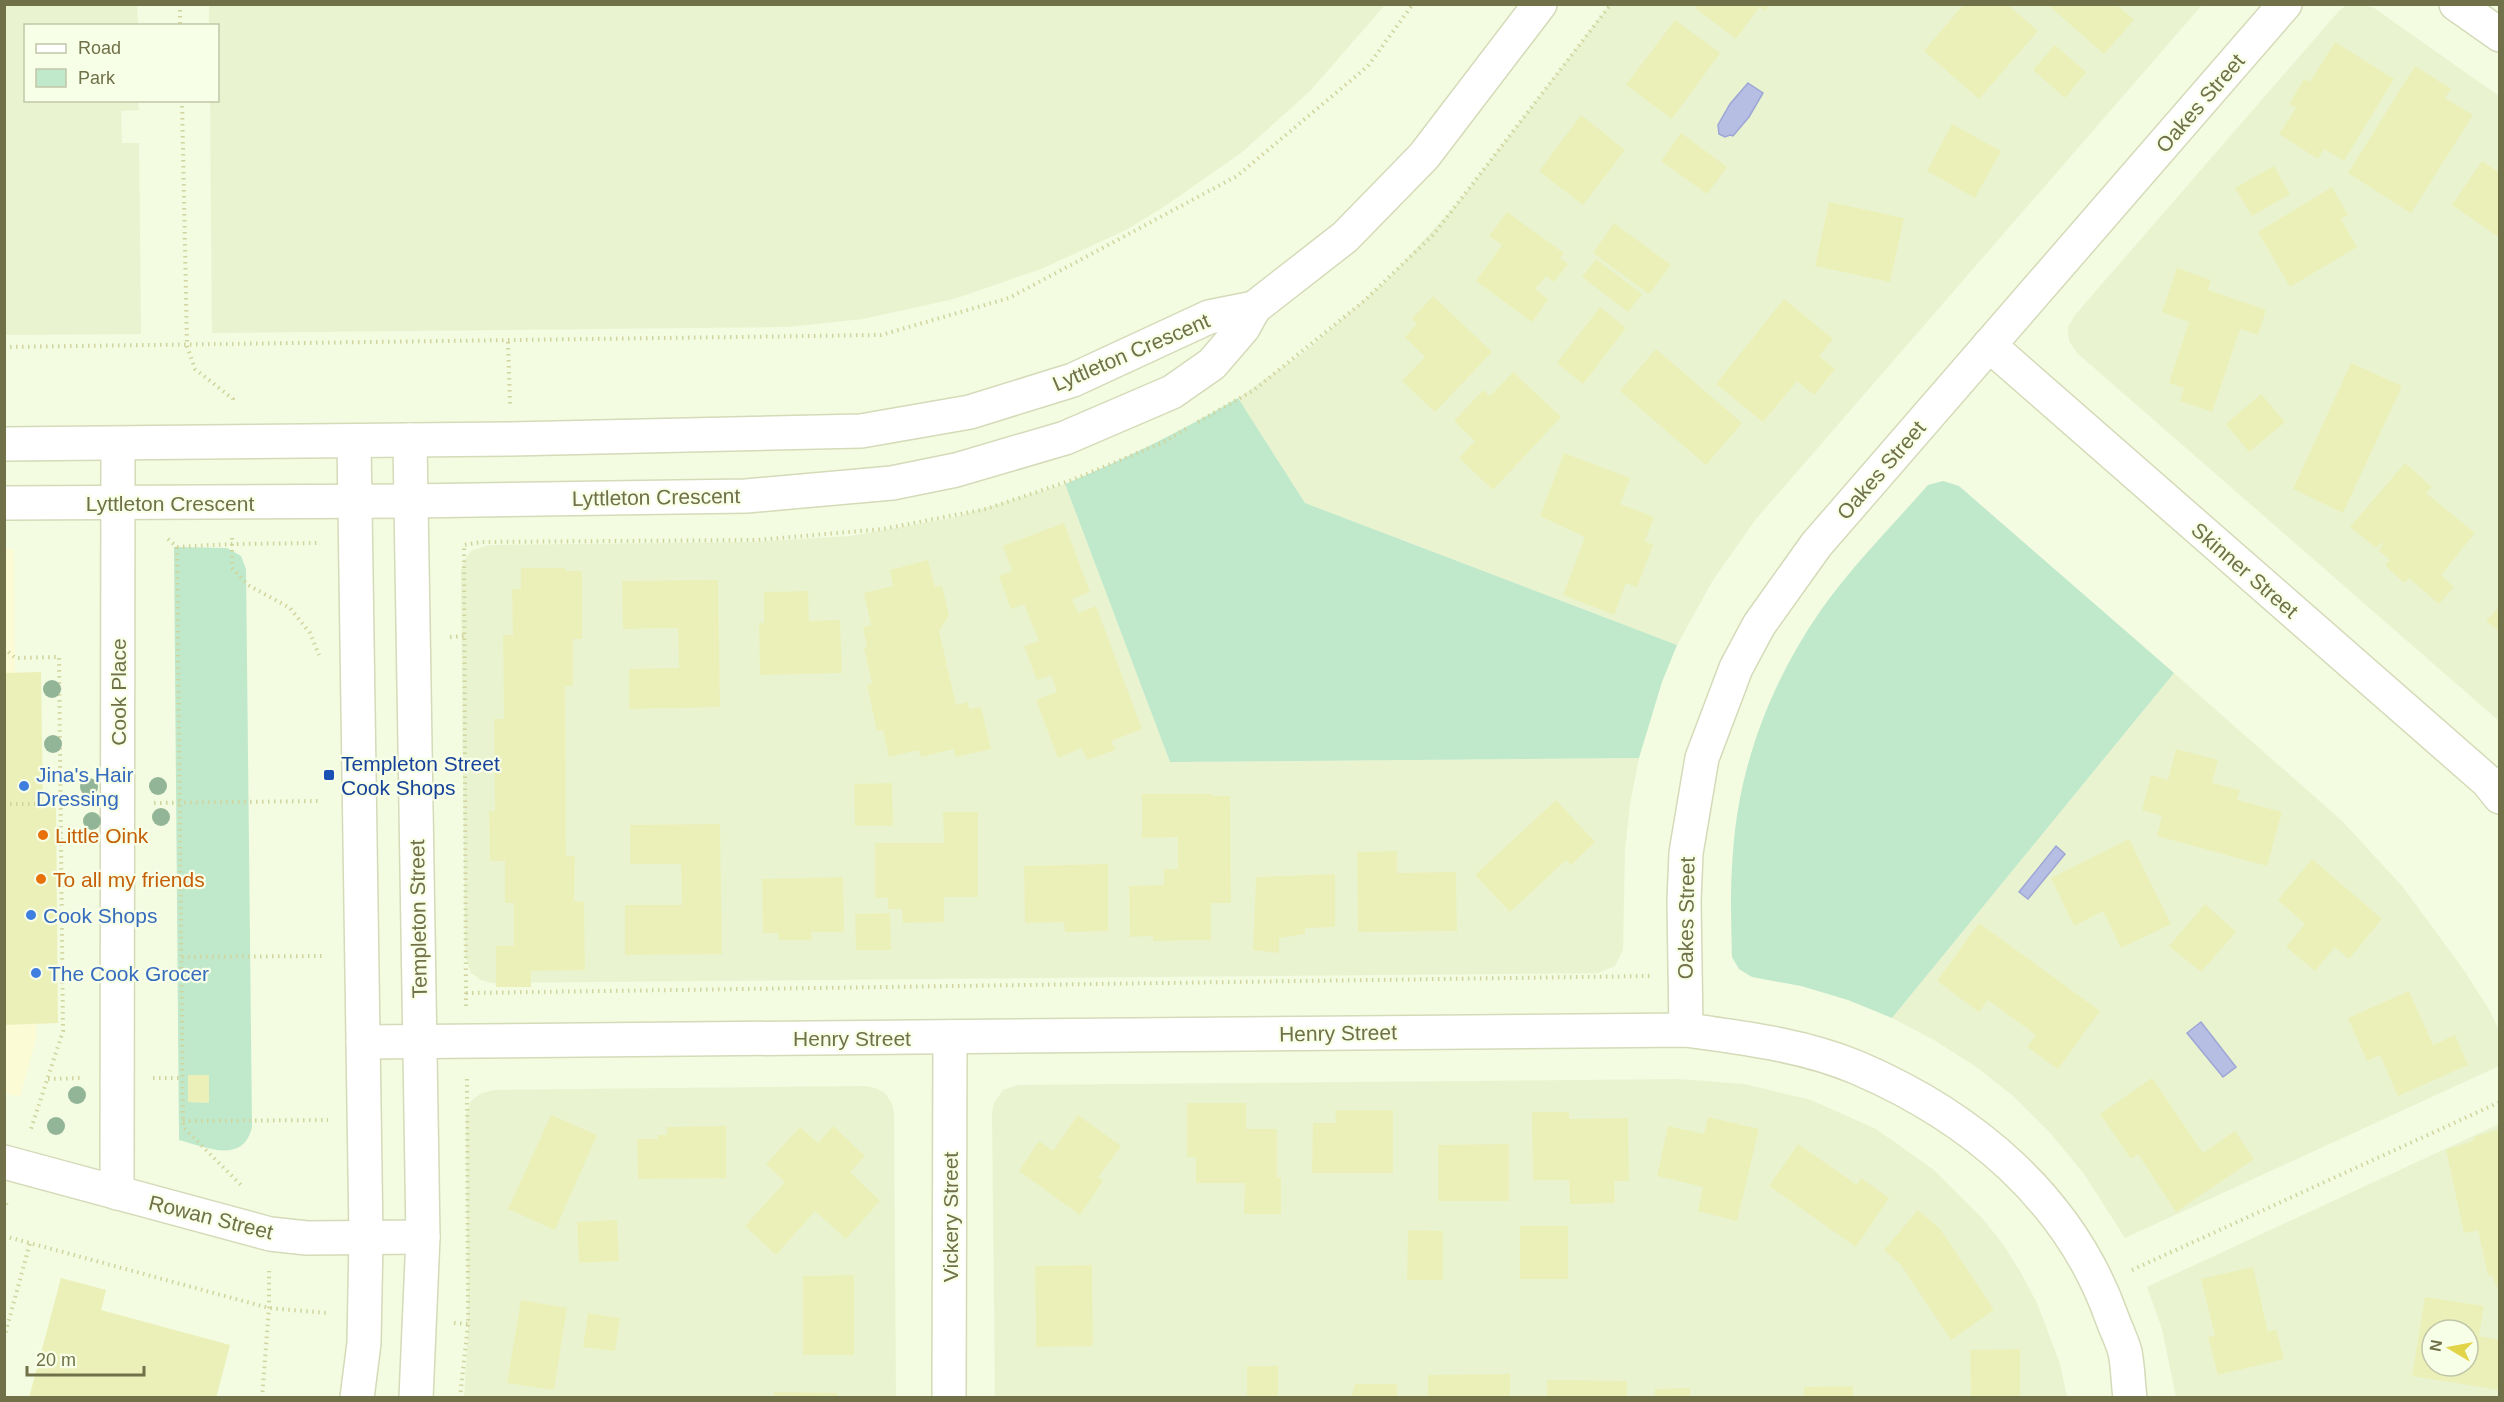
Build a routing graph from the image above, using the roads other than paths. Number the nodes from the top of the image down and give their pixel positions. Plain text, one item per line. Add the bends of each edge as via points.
1 (1540, 4) edge
2 (2285, 4) edge
3 (2456, 4) edge
4 (2499, 35) edge
5 (1254, 308) junction
6 (1989, 345) junction
7 (410, 440) junction
8 (354, 441) junction
9 (4, 444) edge
10 (118, 444) junction
11 (411, 501) junction
12 (355, 502) junction
13 (4, 503) edge
14 (118, 503) junction
15 (2499, 797) edge
16 (1686, 1030) junction
17 (950, 1037) junction
18 (420, 1041) junction
19 (363, 1042) junction
20 (12, 1164) edge
21 (117, 1193) junction
22 (423, 1237) junction
23 (366, 1238) junction
24 (357, 1398) edge
25 (416, 1398) edge
26 (950, 1398) edge
27 (2130, 1398) edge

1 - 5 street, Lyttleton Crescent via 1424,156 1345,237
2 - 6 street, Oakes Street
3 - 4 street
5 - 7 street, Lyttleton Crescent via 1209,317 1073,380 970,412 861,431
5 - 11 street, Lyttleton Crescent via 1243,328 1212,364 1172,392 1065,438 956,470 892,483 746,496
6 - 15 street, Skinner Street via 2487,781
6 - 16 street, Oakes Street via 1816,544 1759,625 1736,668 1702,758 1686,853
7 - 8 street, Lyttleton Crescent
7 - 11 street, Templeton Street
8 - 10 street, Lyttleton Crescent
8 - 12 street
9 - 10 street, Lyttleton Crescent
10 - 14 street, Cook Place
11 - 12 street, Lyttleton Crescent
11 - 18 street, Templeton Street
12 - 14 street, Lyttleton Crescent
12 - 19 street
13 - 14 street, Lyttleton Crescent
14 - 21 street, Cook Place
16 - 17 street, Henry Street
16 - 27 street, Henry Street via 1773,1042 1857,1068 1934,1106 2002,1156 2058,1215 2100,1284 2125,1352
17 - 18 street, Henry Street
17 - 26 street, Vickery Street
18 - 19 street, Henry Street
18 - 22 street, Templeton Street
19 - 23 street
20 - 21 street, Rowan Street
21 - 23 street, Rowan Street via 270,1234
22 - 23 street, Rowan Street
22 - 25 street, Templeton Street
23 - 24 street via 364,1343

